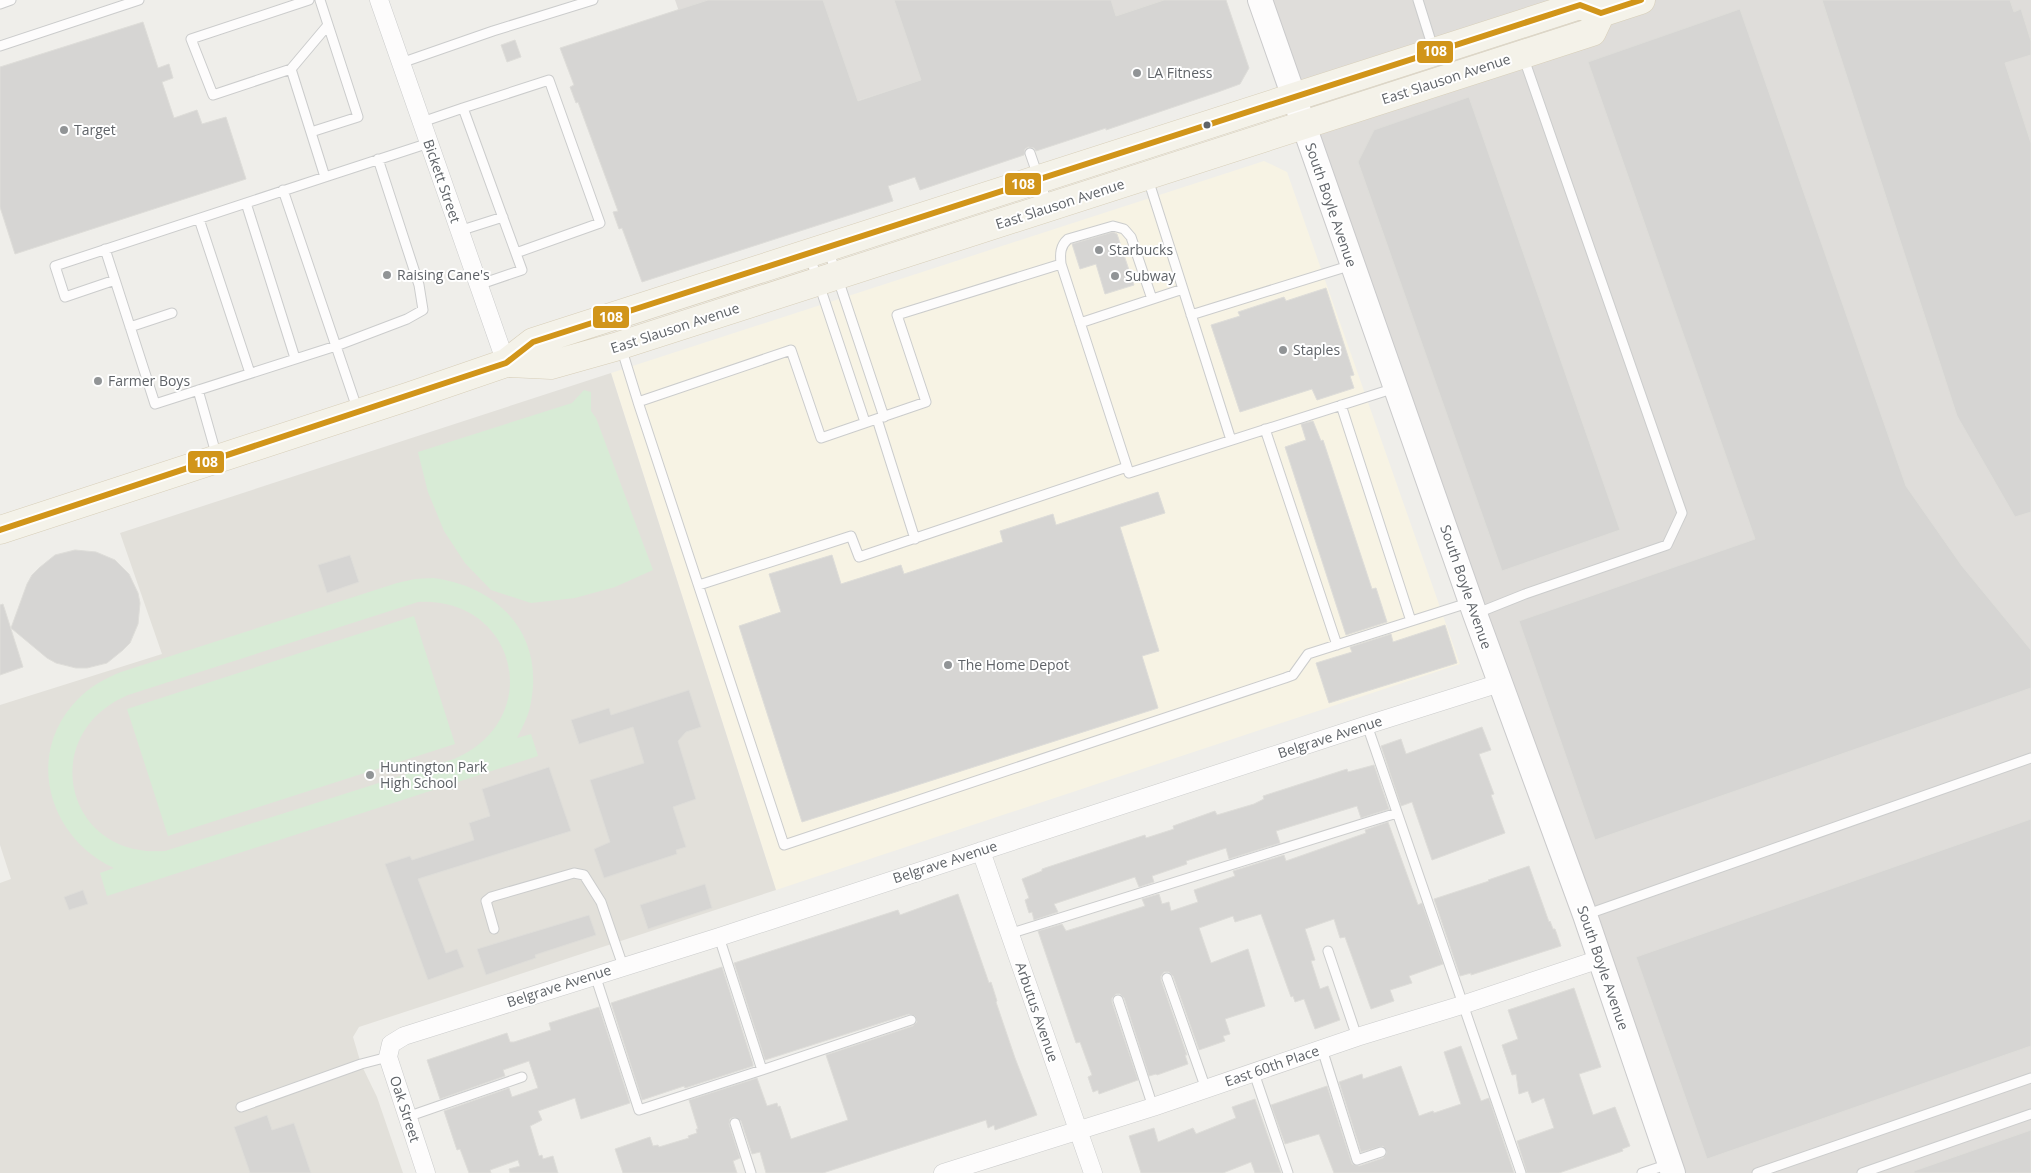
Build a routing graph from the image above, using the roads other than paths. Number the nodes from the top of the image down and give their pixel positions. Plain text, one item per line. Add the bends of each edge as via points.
1 (11, 0) edge
2 (104, 0) edge
3 (139, 0) edge
4 (309, 0) edge
5 (320, 0) edge
6 (379, 0) edge
7 (593, 0) edge
8 (1260, 0) edge
9 (1418, 0) edge
10 (1641, 0) edge
11 (0, 4) edge
12 (108, 10) junction
13 (1602, 13) junction
14 (328, 25) junction
15 (0, 46) edge
16 (1434, 51) junction
17 (1522, 54) junction
18 (401, 63) junction
19 (291, 69) junction
20 (1294, 96) junction
21 (463, 108) junction
22 (422, 122) junction
23 (1304, 125) junction
24 (311, 132) junction
25 (429, 143) junction
26 (1030, 153) dead end
27 (378, 160) junction
28 (1147, 176) junction
29 (325, 177) junction
30 (1040, 179) junction
31 (283, 190) junction
32 (246, 203) junction
33 (1049, 207) junction
34 (503, 217) junction
35 (199, 219) junction
36 (460, 231) junction
37 (105, 250) junction
38 (819, 251) junction
39 (516, 253) junction
40 (1061, 264) junction
41 (1352, 265) junction
42 (828, 279) junction
43 (115, 280) junction
44 (478, 285) junction
45 (1183, 288) junction
46 (1152, 299) junction
47 (172, 313) dead end
48 (1191, 315) junction
49 (1080, 323) junction
50 (130, 327) junction
51 (336, 346) junction
52 (620, 346) junction
53 (295, 358) junction
54 (506, 363) junction
55 (250, 373) junction
56 (1395, 388) junction
57 (198, 390) junction
58 (638, 402) junction
59 (1341, 405) junction
60 (358, 413) junction
61 (881, 418) junction
62 (865, 422) junction
63 (1266, 429) junction
64 (1231, 440) junction
65 (217, 459) junction
66 (1127, 467) junction
67 (0, 530) edge
68 (915, 538) junction
69 (699, 585) junction
70 (1473, 608) junction
71 (1412, 621) junction
72 (1337, 645) junction
73 (1500, 683) junction
74 (1367, 725) junction
75 (2031, 758) edge
76 (1397, 813) junction
77 (980, 851) junction
78 (1585, 915) junction
79 (494, 929) dead end
80 (1009, 934) junction
81 (719, 937) junction
82 (1328, 951) dead end
83 (1600, 958) junction
84 (622, 966) junction
85 (595, 975) junction
86 (1167, 978) dead end
87 (1118, 1000) dead end
88 (1462, 1005) junction
89 (911, 1020) dead end
90 (1357, 1037) junction
91 (1322, 1049) junction
92 (390, 1051) junction
93 (762, 1070) junction
94 (1254, 1073) junction
95 (522, 1077) dead end
96 (2031, 1078) edge
97 (1206, 1088) junction
98 (240, 1107) dead end
99 (1153, 1107) junction
100 (2031, 1114) edge
101 (406, 1117) junction
102 (735, 1123) dead end
103 (1078, 1130) junction
104 (1382, 1152) dead end
105 (1671, 1168) edge
106 (426, 1173) edge
107 (752, 1173) edge
108 (943, 1173) edge
109 (1093, 1173) edge
110 (1288, 1173) edge
111 (1521, 1173) edge
112 (1642, 1173) edge
113 (1757, 1173) edge
114 (1862, 1173) edge

1 - 11 lane
2 - 12 lane
3 - 12 lane
4 - 19 lane via 191,39 213,95
5 - 14 lane
6 - 18 street, Bickett Street
7 - 18 lane
8 - 20 main road, South Boyle Avenue
9 - 16 lane
10 - 13 main road
12 - 15 lane
13 - 16 main road, East Slauson Avenue via 1580,5
13 - 17 main road, East Slauson Avenue via 1592,32
14 - 19 lane
14 - 24 lane via 358,117
16 - 20 main road, East Slauson Avenue
17 - 23 main road, East Slauson Avenue
17 - 70 lane via 1682,513 1667,545 1525,594
18 - 22 street, Bickett Street
19 - 24 lane
20 - 23 main road, South Boyle Avenue
20 - 30 main road, East Slauson Avenue
21 - 22 lane
21 - 34 lane
21 - 39 lane via 549,80 600,223
22 - 25 street, Bickett Street
23 - 28 main road, East Slauson Avenue
23 - 41 main road, South Boyle Avenue
24 - 29 lane
25 - 27 lane
25 - 36 street, Bickett Street
26 - 30 lane
27 - 29 lane
27 - 51 lane via 419,285 423,310 408,319
28 - 33 main road, East Slauson Avenue
28 - 45 lane
29 - 31 lane
30 - 33 lane
30 - 38 main road, East Slauson Avenue
31 - 32 lane
31 - 51 lane
32 - 35 lane
32 - 53 lane
33 - 42 main road, East Slauson Avenue
34 - 36 lane
34 - 39 lane
35 - 37 lane
35 - 55 lane
36 - 44 street, Bickett Street
37 - 43 lane
37 - 43 lane via 55,266 65,296
38 - 42 lane
38 - 42 lane
38 - 54 main road, East Slauson Avenue via 533,342
39 - 44 lane via 522,270
40 - 46 lane via 1060,251 1068,239 1119,226 1131,237
40 - 49 lane
40 - 61 lane via 897,315 926,402
41 - 48 lane
41 - 56 main road, South Boyle Avenue
42 - 52 main road, East Slauson Avenue
42 - 61 lane
42 - 62 lane
43 - 50 lane
44 - 54 street, Bickett Street
45 - 46 lane
45 - 48 lane
46 - 49 lane
47 - 50 lane
48 - 64 lane
49 - 66 lane
50 - 57 lane via 155,404
51 - 53 lane
51 - 60 lane
52 - 54 main road, East Slauson Avenue via 550,365
52 - 58 lane
53 - 55 lane
54 - 60 main road, East Slauson Avenue
55 - 57 lane
56 - 59 lane
56 - 70 main road, South Boyle Avenue
57 - 65 lane
58 - 62 lane via 791,350 821,438
58 - 69 lane
59 - 63 lane
59 - 71 lane
60 - 65 main road, East Slauson Avenue
61 - 62 lane
61 - 68 lane
63 - 64 lane
63 - 72 lane
64 - 66 lane via 1129,474
65 - 67 main road, East Slauson Avenue
66 - 68 lane
68 - 69 lane via 859,557 852,536
69 - 72 lane via 784,845 1285,678 1293,675 1308,654
70 - 71 lane
70 - 73 main road, South Boyle Avenue
71 - 72 lane
73 - 74 street, Belgrave Avenue
73 - 78 main road, South Boyle Avenue
74 - 76 lane
74 - 77 street, Belgrave Avenue
75 - 78 lane
76 - 80 lane
76 - 88 lane
77 - 80 street, Arbutus Avenue
77 - 81 street, Belgrave Avenue
78 - 83 main road, South Boyle Avenue
79 - 84 lane via 486,902 491,897 574,873 584,875 601,902
80 - 103 street, Arbutus Avenue
81 - 84 street, Belgrave Avenue
81 - 93 lane
82 - 90 lane
83 - 88 street, East 60th Place
83 - 105 main road, South Boyle Avenue
84 - 85 street, Belgrave Avenue
85 - 92 street, Belgrave Avenue via 404,1036
85 - 93 lane via 639,1110
86 - 97 lane
87 - 99 lane
88 - 90 street, East 60th Place
88 - 111 lane
89 - 93 lane
90 - 91 street, East 60th Place
91 - 94 street, East 60th Place
91 - 104 lane via 1357,1160
92 - 98 lane
92 - 101 street, Oak Street
94 - 97 street, East 60th Place
94 - 110 lane
95 - 101 lane
96 - 113 lane
97 - 99 street, East 60th Place
99 - 103 street, East 60th Place
100 - 114 lane
101 - 106 street, Oak Street
102 - 107 lane
103 - 108 street, East 60th Place
103 - 109 street, Arbutus Avenue
105 - 112 lane

